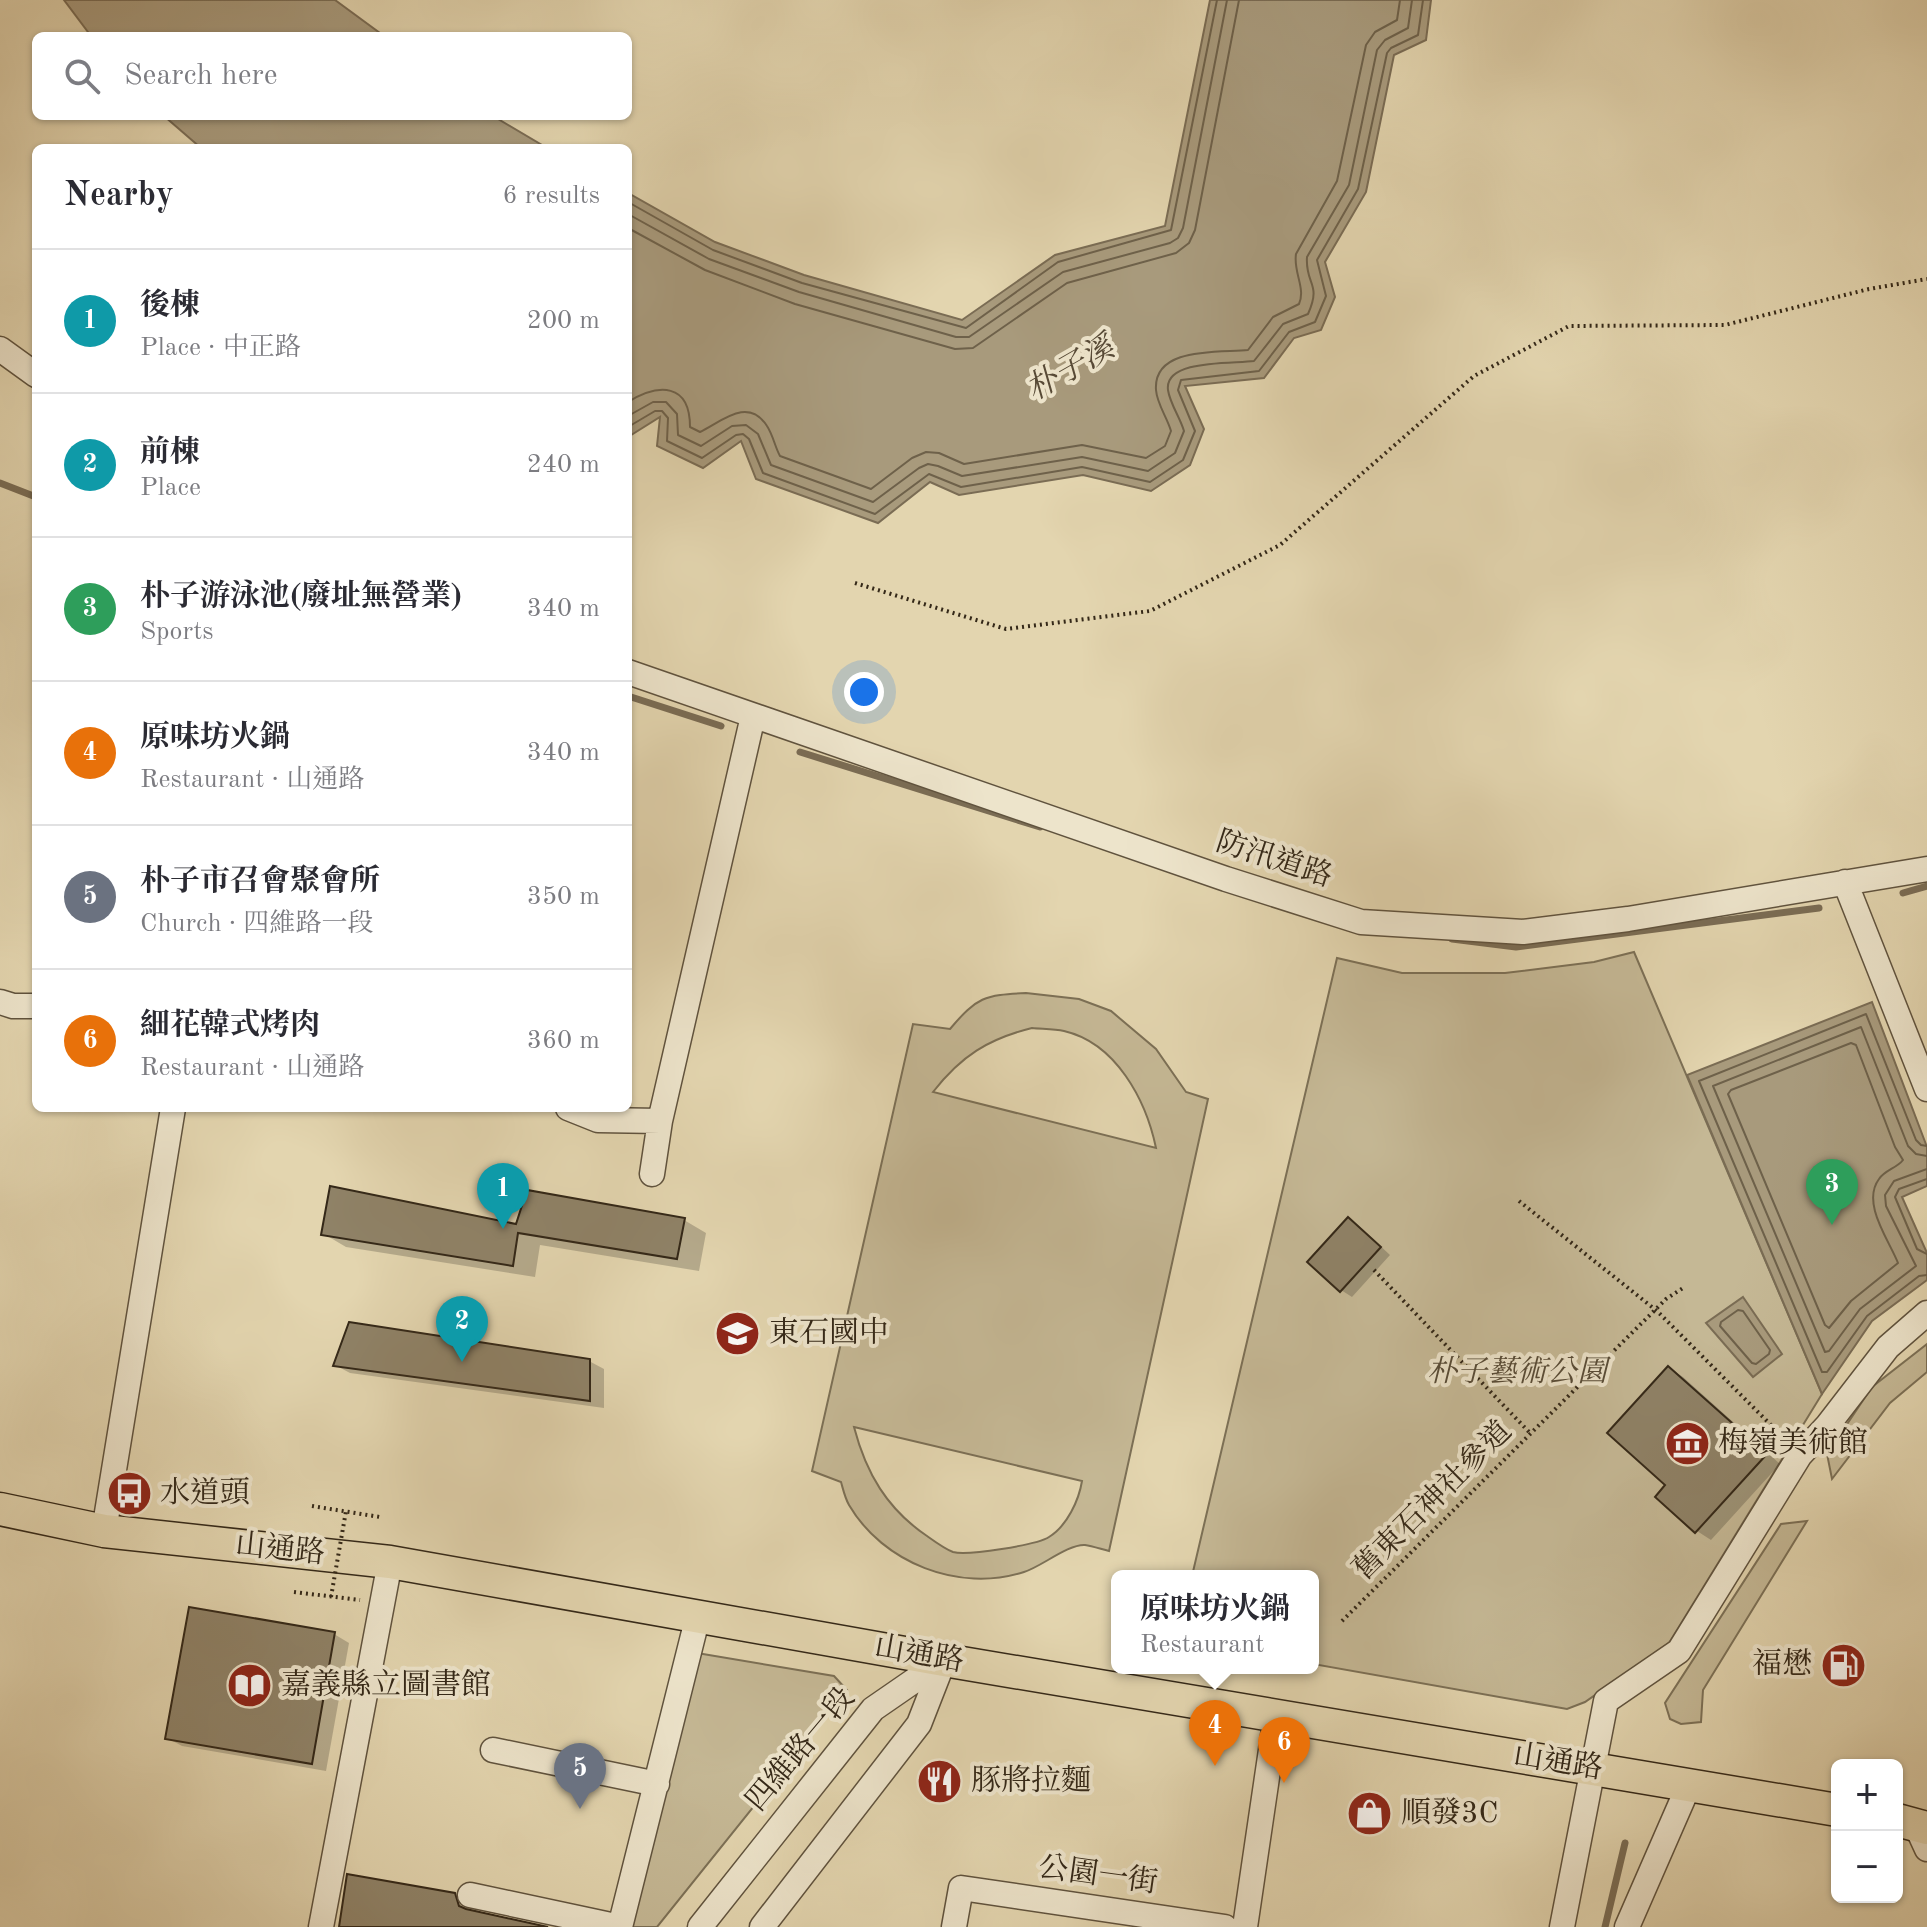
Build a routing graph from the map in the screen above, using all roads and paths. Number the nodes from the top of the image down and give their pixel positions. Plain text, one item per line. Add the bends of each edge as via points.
1 (1927, 279) edge
2 (0, 349) edge
3 (32, 372) edge
4 (855, 583) dead end
5 (632, 673) edge
6 (753, 716) junction
7 (1927, 869) edge
8 (1845, 882) junction
9 (0, 1002) edge
10 (32, 1006) edge
11 (1927, 1089) edge
12 (172, 1112) edge
13 (578, 1112) edge
14 (660, 1121) junction
15 (652, 1174) dead end
16 (1519, 1201) dead end
17 (1374, 1270) dead end
18 (1683, 1288) dead end
19 (1657, 1311) junction
20 (1927, 1313) edge
21 (1531, 1434) junction
22 (1800, 1455) junction
23 (312, 1506) dead end
24 (0, 1509) edge
25 (346, 1511) junction
26 (380, 1517) dead end
27 (104, 1531) junction
28 (390, 1562) junction
29 (294, 1592) dead end
30 (331, 1597) junction
31 (361, 1600) dead end
32 (698, 1616) junction
33 (1342, 1621) dead end
34 (944, 1660) junction
35 (1276, 1716) junction
36 (493, 1750) dead end
37 (1592, 1769) junction
38 (657, 1784) junction
39 (1689, 1785) junction
40 (1831, 1809) edge
41 (470, 1895) dead end
42 (321, 1927) edge
43 (620, 1927) edge
44 (700, 1927) edge
45 (762, 1927) edge
46 (954, 1927) edge
47 (1225, 1927) edge
48 (1245, 1927) edge
49 (1562, 1927) edge
50 (1627, 1927) edge

1 - 4 path via 1725,325 1569,326 1474,376 1280,545 1150,611 1006,629
2 - 3 street
5 - 6 street, 防汛道路
6 - 8 street, 防汛道路 via 1361,922 1523,932
6 - 14 street
7 - 8 street, 防汛道路
8 - 11 street
9 - 10 street
12 - 27 street
13 - 14 street via 598,1120
14 - 15 street
16 - 19 path
17 - 21 path
18 - 19 path, 舊東石神社參道
19 - 21 path, 舊東石神社參道
19 - 22 path
20 - 22 street via 1888,1347
21 - 33 path, 舊東石神社參道
22 - 37 street via 1679,1651 1606,1701
23 - 25 path
24 - 27 main road, 山通路
25 - 26 path
25 - 30 path, bridge
27 - 28 main road, 山通路
28 - 32 main road, 山通路
28 - 42 street
29 - 30 path
30 - 31 path
32 - 34 main road, 山通路
32 - 38 street
34 - 35 main road, 山通路
34 - 44 street, 四維路一段 via 873,1709
34 - 45 street via 919,1724
35 - 37 main road, 山通路
35 - 48 street
36 - 38 street
37 - 39 main road, 山通路
37 - 49 street
38 - 43 street
39 - 40 main road, 山通路
39 - 50 street
41 - 43 street
46 - 47 street, 公園一街 via 961,1888

